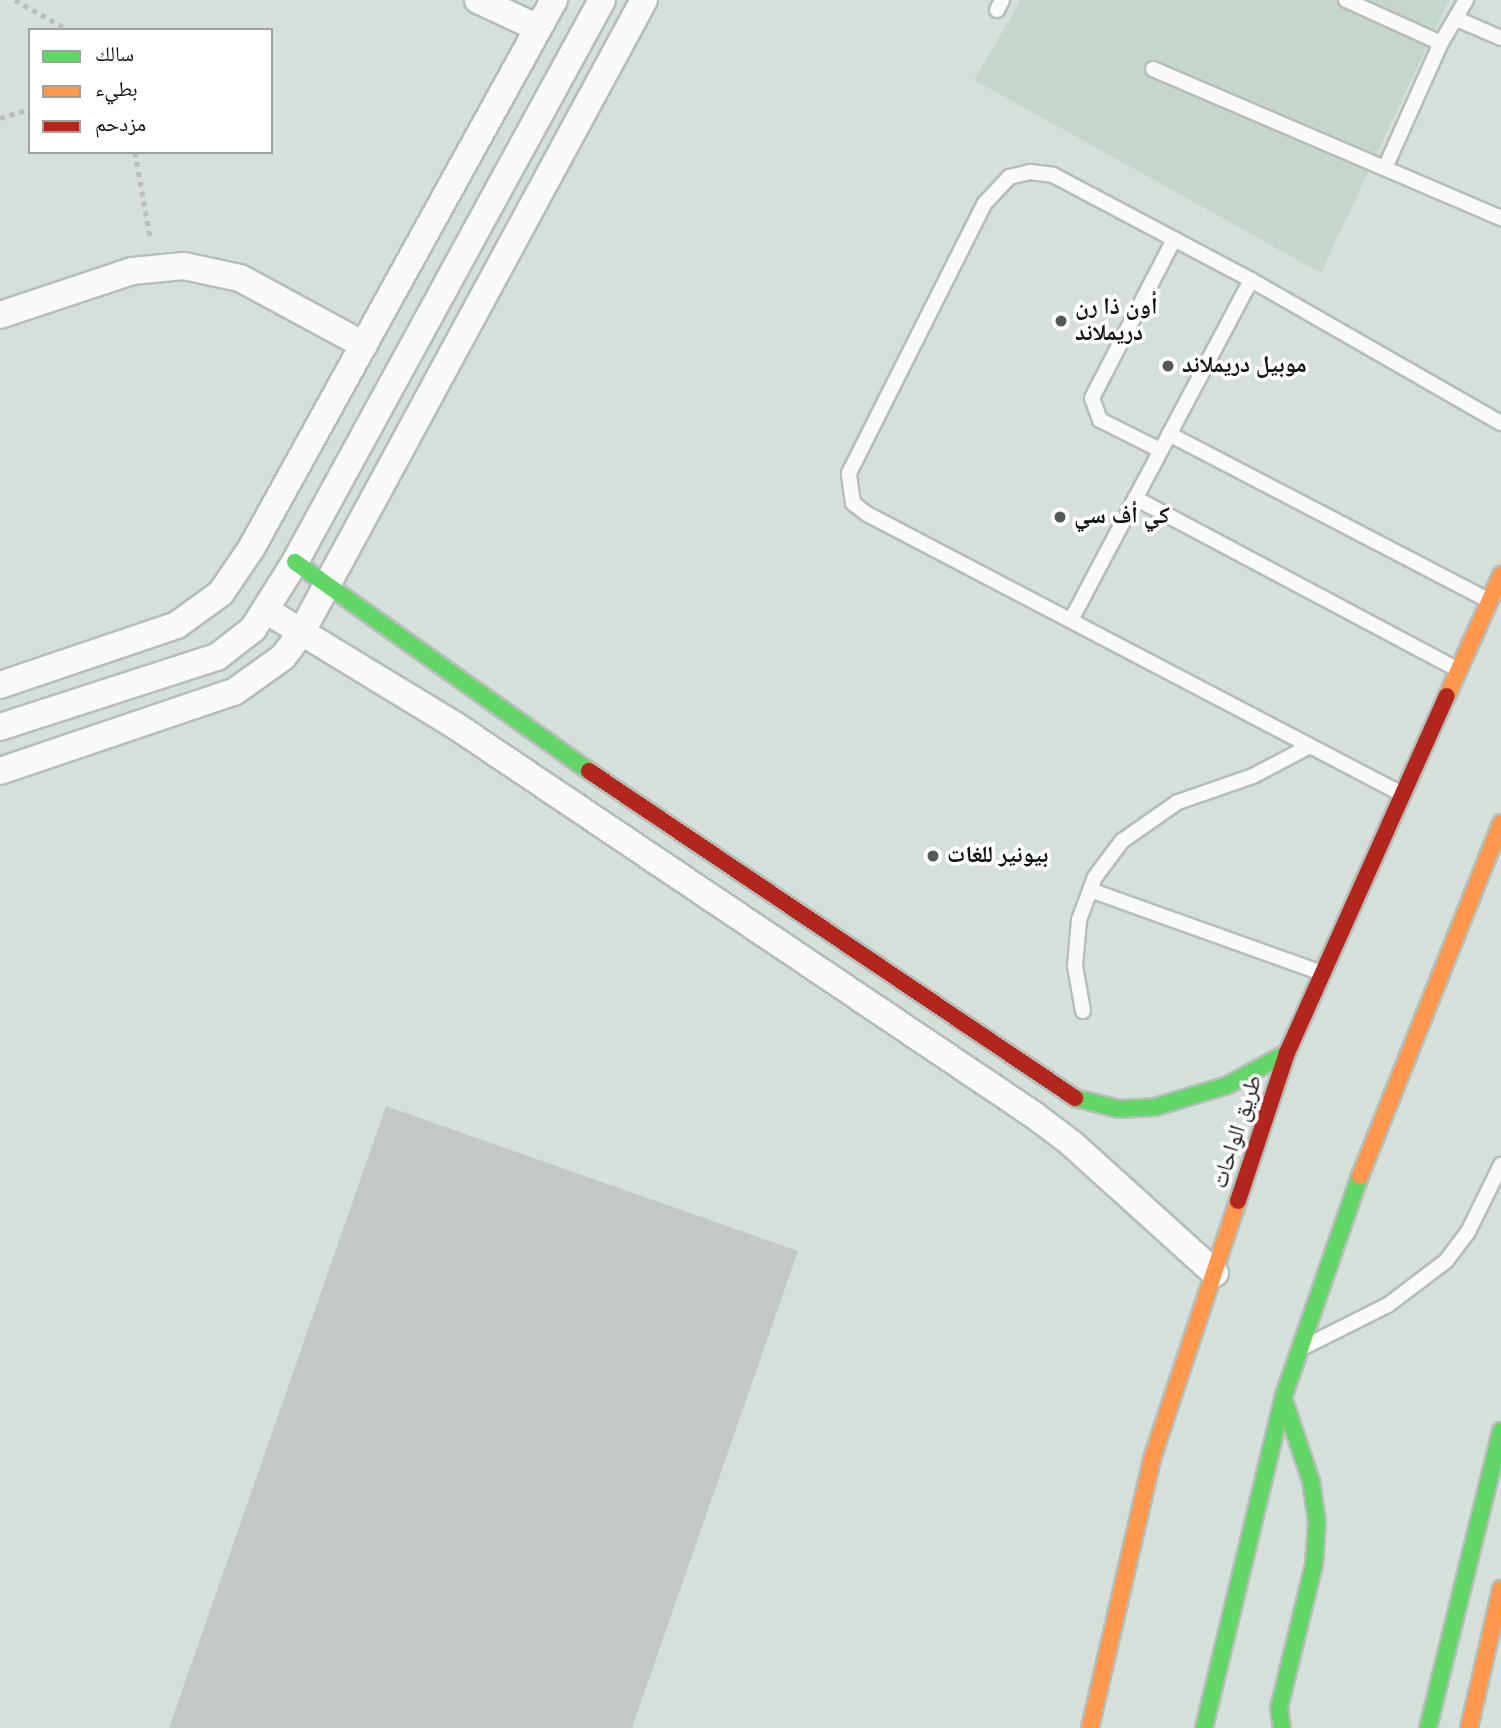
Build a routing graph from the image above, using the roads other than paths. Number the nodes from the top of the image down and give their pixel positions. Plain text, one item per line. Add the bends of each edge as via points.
1 (478, 0) edge
2 (554, 0) edge
3 (602, 0) edge
4 (645, 0) edge
5 (1346, 0) edge
6 (1466, 0) edge
7 (1457, 19) junction
8 (538, 28) junction
9 (1501, 38) edge
10 (1441, 43) junction
11 (1153, 69) dead end
12 (1385, 168) junction
13 (1501, 218) edge
14 (1174, 239) junction
15 (1251, 280) junction
16 (0, 315) edge
17 (363, 345) junction
18 (1501, 423) edge
19 (1169, 434) junction
20 (1160, 450) junction
21 (1135, 498) junction
22 (295, 562) junction
23 (1501, 575) edge
24 (328, 583) junction
25 (1489, 601) junction
26 (267, 611) junction
27 (1071, 620) junction
28 (301, 633) junction
29 (1457, 669) junction
30 (0, 685) edge
31 (0, 727) edge
32 (553, 746) junction
33 (1310, 746) junction
34 (0, 771) edge
35 (595, 775) junction
36 (533, 778) junction
37 (1401, 793) junction
38 (576, 807) junction
39 (1501, 823) edge
40 (740, 873) junction
41 (1090, 890) junction
42 (719, 903) junction
43 (862, 958) junction
44 (1323, 974) junction
45 (843, 987) junction
46 (1083, 1011) dead end
47 (1287, 1053) junction
48 (1501, 1165) edge
49 (1215, 1273) junction
50 (1299, 1350) junction
51 (1283, 1398) junction
52 (1501, 1431) edge
53 (1501, 1590) edge
54 (1090, 1728) edge
55 (1204, 1728) edge
56 (1282, 1728) edge
57 (1428, 1728) edge
58 (1469, 1728) edge

1 - 8 street
2 - 8 street
3 - 22 street
4 - 24 street
5 - 10 lane
6 - 7 lane
7 - 9 lane
7 - 10 lane
8 - 17 street
10 - 12 lane
11 - 12 lane
12 - 13 lane
14 - 15 lane
14 - 20 lane via 1092,398 1100,420
14 - 27 lane via 1053,175 1030,172 1009,177 985,203 849,473 853,503 867,514
15 - 18 lane
15 - 19 lane
16 - 17 street via 156,267 213,269 240,278
17 - 30 street via 243,563 221,593 177,625
19 - 20 lane
19 - 25 lane
20 - 21 lane
21 - 27 lane
21 - 29 lane
22 - 24 main road
22 - 26 street
23 - 25 main road, طريق الواحات
24 - 28 street
24 - 32 main road via 443,671
25 - 29 main road, طريق الواحات
26 - 28 street
26 - 31 street via 236,645 217,657
27 - 33 lane
28 - 34 street via 284,657 234,692
28 - 36 street
29 - 37 main road, طريق الواحات
32 - 35 main road
32 - 36 street
33 - 37 lane
33 - 41 lane via 1253,776 1158,813 1122,841
35 - 38 street
35 - 40 main road
36 - 38 street
37 - 44 main road, طريق الواحات
38 - 42 street
39 - 50 main road via 1386,1104
40 - 42 street
40 - 43 main road
41 - 44 lane
41 - 46 lane via 1075,943
42 - 45 street
43 - 45 street
43 - 47 main road via 1054,1087 1080,1100 1119,1109 1155,1107 1202,1095
44 - 47 main road, طريق الواحات
45 - 49 street via 1071,1143
47 - 49 main road, طريق الواحات
48 - 50 lane via 1468,1232 1446,1261 1388,1305
49 - 54 main road, طريق الواحات via 1153,1456
50 - 51 main road
51 - 55 main road
51 - 56 main road via 1311,1481 1317,1522 1314,1564 1279,1708
52 - 57 main road
53 - 58 main road

